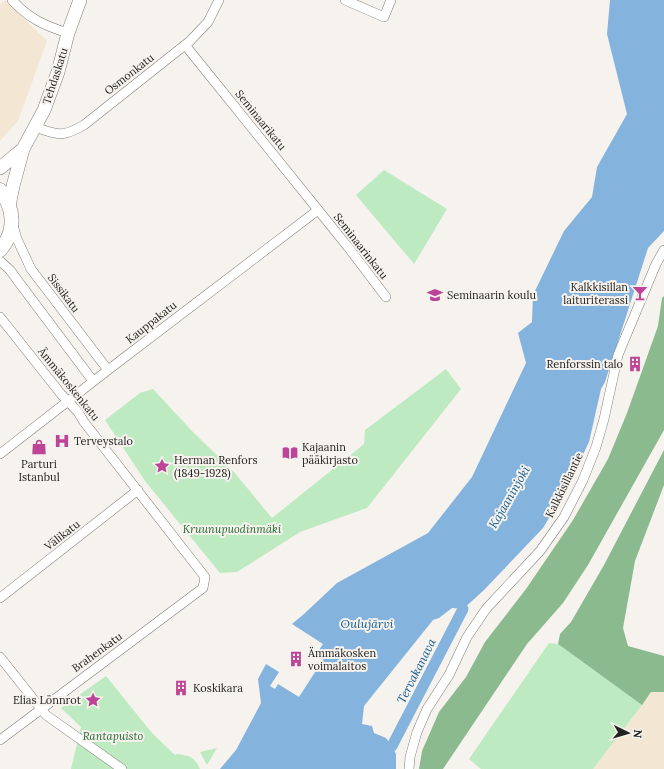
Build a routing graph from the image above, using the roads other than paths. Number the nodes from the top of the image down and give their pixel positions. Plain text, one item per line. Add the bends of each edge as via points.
1 (12, 0) edge
2 (80, 0) edge
3 (219, 0) edge
4 (345, 0) edge
5 (391, 0) edge
6 (68, 33) junction
7 (185, 45) junction
8 (35, 127) junction
9 (23, 149) junction
10 (0, 168) edge
11 (0, 190) edge
12 (9, 206) junction
13 (318, 210) junction
14 (12, 224) junction
15 (0, 250) edge
16 (664, 250) edge
17 (0, 261) edge
18 (386, 297) dead end
19 (0, 317) edge
20 (108, 370) junction
21 (93, 382) junction
22 (68, 401) junction
23 (0, 454) edge
24 (138, 490) junction
25 (205, 580) joint
26 (0, 598) edge
27 (0, 656) edge
28 (40, 709) junction
29 (0, 740) edge
30 (122, 769) edge
31 (409, 769) edge

1 - 6 street via 35,20
2 - 6 street, Tehdaskatu
3 - 7 street, Osmonkatu via 205,26
4 - 5 street via 384,17
6 - 8 street, Tehdaskatu via 58,72
7 - 8 street, Osmonkatu via 84,125 69,133 58,134
7 - 13 street, Seminaarikatu
8 - 9 street, Tehdaskatu
9 - 10 street, Tehdaskatu
9 - 12 street, Tehdaskatu
11 - 12 main road
12 - 14 main road
13 - 18 street, Seminaarinkatu
13 - 20 street, Kauppakatu
14 - 15 main road via 9,238
14 - 20 street, Sissikatu via 31,269
16 - 31 street, Kalkkisillantie via 618,356 604,419 583,480 564,517 540,551 486,610 467,637 449,675 427,709 416,732
17 - 21 street via 14,275
19 - 22 street, Ämmäkoskenkatu
20 - 21 street, Kauppakatu
21 - 22 street, Kauppakatu
22 - 23 street, Kauppakatu
22 - 24 street, Ämmäkoskenkatu
24 - 25 street, Ämmäkoskenkatu
24 - 26 street, Välikatu
25 - 28 street, Brahenkatu via 203,588
27 - 28 street
28 - 29 street, Brahenkatu
28 - 30 street

